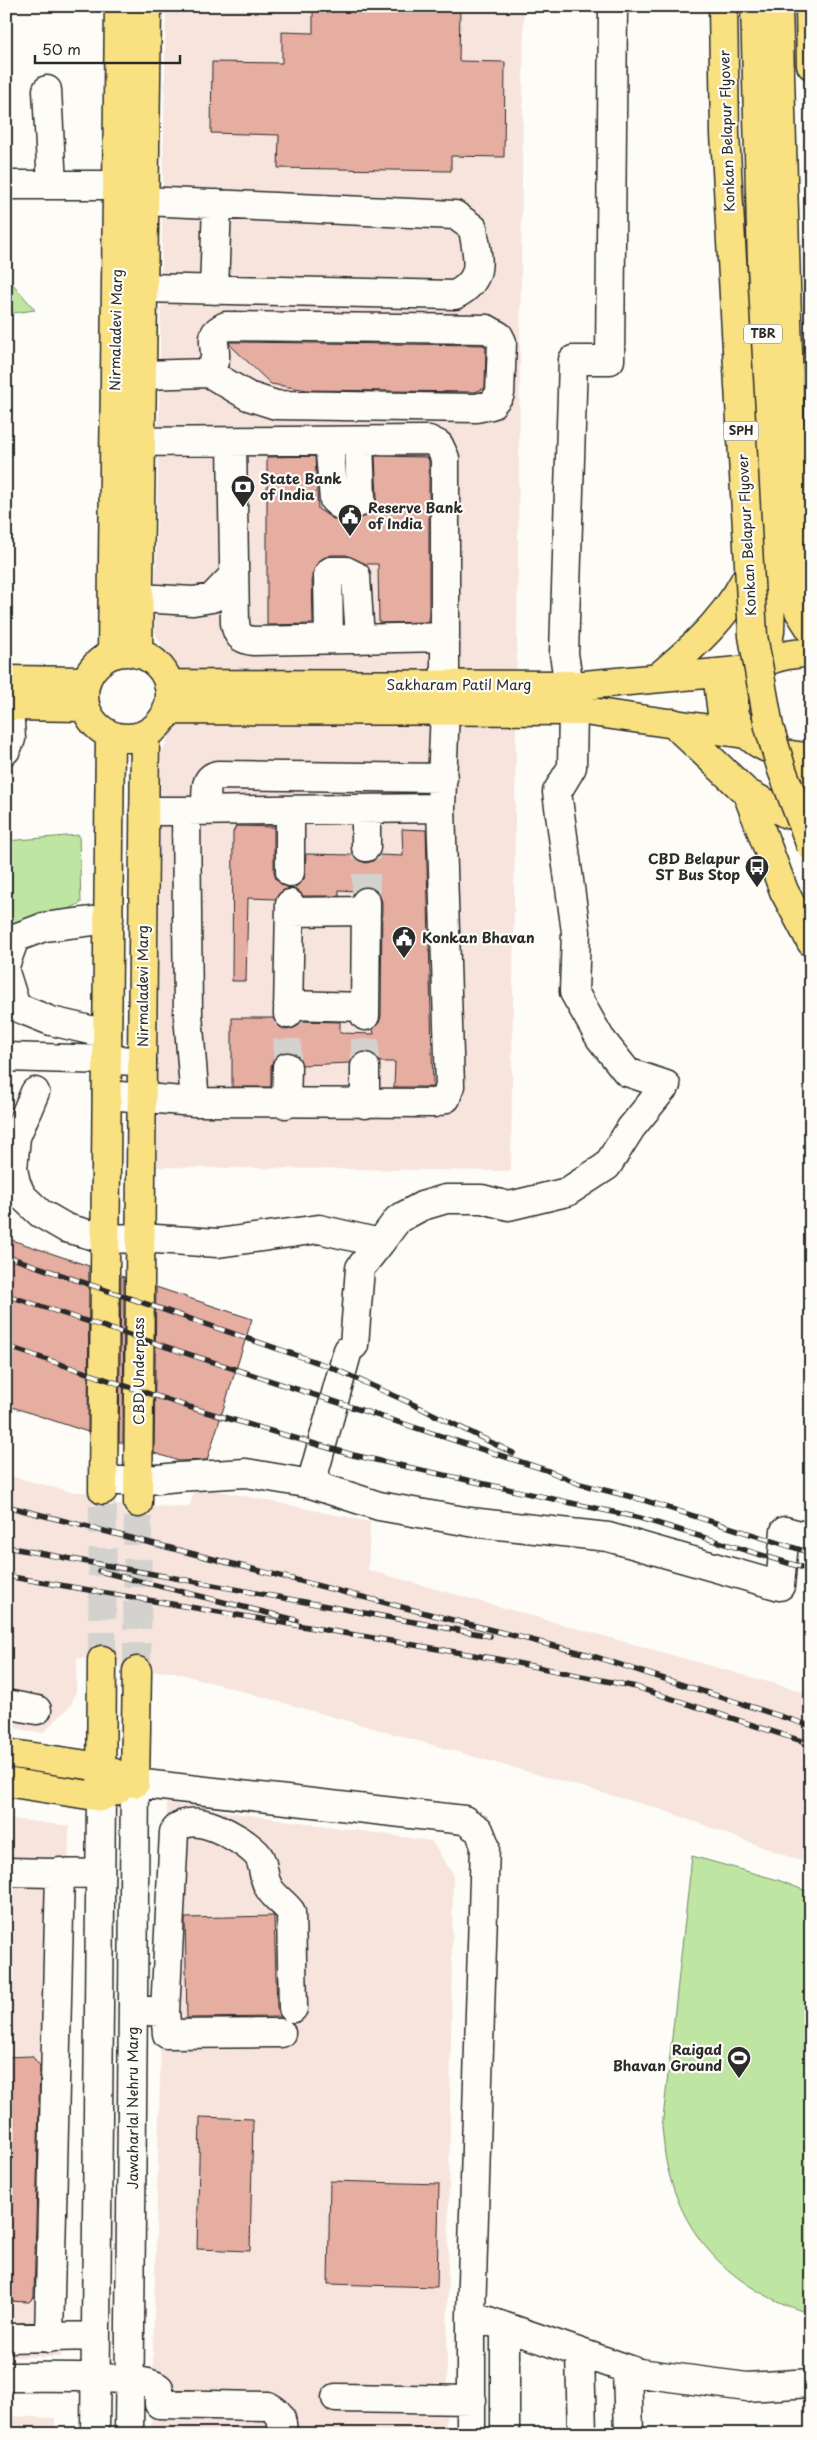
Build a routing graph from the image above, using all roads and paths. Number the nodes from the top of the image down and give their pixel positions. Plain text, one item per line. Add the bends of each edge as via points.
1 (119, 6) edge
2 (147, 6) edge
3 (613, 6) edge
4 (724, 6) edge
5 (755, 6) edge
6 (778, 6) edge
7 (810, 6) edge
8 (811, 65) edge
9 (46, 90) dead end
10 (117, 184) junction
11 (6, 185) edge
12 (52, 185) junction
13 (144, 193) junction
14 (217, 204) junction
15 (143, 288) junction
16 (214, 290) junction
17 (209, 373) junction
18 (142, 375) junction
19 (329, 441) junction
20 (358, 441) junction
21 (128, 443) junction
22 (232, 443) junction
23 (769, 518) junction
24 (234, 575) junction
25 (139, 598) junction
26 (811, 630) edge
27 (444, 637) junction
28 (329, 639) junction
29 (360, 639) junction
30 (811, 652) edge
31 (125, 654) junction
32 (757, 665) junction
33 (717, 673) junction
34 (657, 678) junction
35 (86, 694) junction
36 (7, 697) edge
37 (168, 697) junction
38 (445, 697) junction
39 (571, 698) junction
40 (673, 724) junction
41 (734, 732) junction
42 (145, 734) junction
43 (110, 735) junction
44 (6, 750) edge
45 (806, 757) edge
46 (443, 778) junction
47 (811, 785) edge
48 (747, 793) junction
49 (366, 808) junction
50 (441, 808) junction
51 (197, 810) junction
52 (290, 810) junction
53 (144, 811) junction
54 (811, 820) edge
55 (811, 846) edge
56 (366, 847) tunnel mouth
57 (290, 872) dead end
58 (109, 919) junction
59 (811, 942) edge
60 (6, 963) edge
61 (6, 975) edge
62 (288, 1010) joint
63 (107, 1047) junction
64 (6, 1057) edge
65 (142, 1061) junction
66 (287, 1067) tunnel mouth
67 (365, 1067) tunnel mouth
68 (35, 1092) dead end
69 (107, 1095) junction
70 (142, 1099) junction
71 (195, 1102) junction
72 (286, 1104) junction
73 (365, 1104) junction
74 (140, 1238) junction
75 (106, 1239) junction
76 (380, 1243) junction
77 (312, 1484) junction
78 (103, 1485) joint
79 (138, 1492) junction
80 (811, 1538) edge
81 (102, 1660) tunnel mouth
82 (136, 1671) tunnel mouth
83 (6, 1704) edge
84 (37, 1710) dead end
85 (6, 1753) edge
86 (101, 1767) junction
87 (6, 1782) edge
88 (135, 1783) junction
89 (101, 1797) junction
90 (6, 1872) edge
91 (60, 1872) junction
92 (100, 1874) junction
93 (135, 1903) junction
94 (170, 1905) junction
95 (293, 2008) dead end
96 (99, 2010) junction
97 (134, 2010) junction
98 (165, 2012) junction
99 (281, 2033) dead end
100 (472, 2315) junction
101 (505, 2327) junction
102 (95, 2336) junction
103 (6, 2338) edge
104 (49, 2338) junction
105 (580, 2353) junction
106 (628, 2370) junction
107 (6, 2377) edge
108 (95, 2378) junction
109 (131, 2380) junction
110 (811, 2383) edge
111 (336, 2398) dead end
112 (472, 2400) junction
113 (95, 2434) edge
114 (129, 2434) edge
115 (283, 2434) edge
116 (471, 2434) edge
117 (505, 2434) edge
118 (582, 2434) edge
119 (629, 2434) edge

1 - 10 main road, Nirmaladevi Marg
2 - 13 main road, Nirmaladevi Marg
3 - 39 street via 610,360 573,360 564,654
4 - 55 main road, Konkan Belapur Flyover / SPH, bridge via 725,134 753,636 769,726
5 - 23 main road, TBR
6 - 26 main road, TBR via 795,597 798,611
7 - 8 main road
9 - 12 street
10 - 12 street
10 - 13 street
10 - 21 main road, Nirmaladevi Marg
11 - 12 street
13 - 14 street
13 - 15 main road, Nirmaladevi Marg
14 - 16 street
14 - 16 street via 455,215 473,228 478,270 473,283 455,295
15 - 16 street
15 - 18 main road, Nirmaladevi Marg
17 - 17 street via 248,396 276,405 483,407 491,405 500,394 502,342 499,336 487,329 226,326 217,329 214,336 215,357
17 - 18 street
18 - 21 main road, Nirmaladevi Marg
19 - 20 street
19 - 20 street via 334,500 340,505 358,503 361,498
19 - 22 street
20 - 27 street via 429,440 439,446 445,458
21 - 22 street
21 - 25 main road, Nirmaladevi Marg
21 - 31 main road, Nirmaladevi Marg
22 - 24 street
23 - 32 main road, TBR via 770,631
23 - 34 main road via 753,564 729,607 696,645
24 - 25 street via 212,598 193,601
24 - 28 street via 235,623 237,634 243,640
25 - 31 main road, Nirmaladevi Marg
27 - 29 street
27 - 38 street
28 - 29 street
28 - 29 street via 328,576 332,571 346,571 356,576
30 - 32 main road, Sakharam Patil Marg via 781,656
31 - 35 main road via 101,660 92,669
31 - 37 main road via 157,665
32 - 33 main road, Sakharam Patil Marg
32 - 41 main road, TBR via 737,689
33 - 34 main road, Sakharam Patil Marg
33 - 41 main road
34 - 39 main road, Sakharam Patil Marg
35 - 36 main road
35 - 43 main road via 94,724
36 - 44 street via 11,739
37 - 38 main road, Sakharam Patil Marg
37 - 42 main road via 162,720
38 - 39 main road, Sakharam Patil Marg
38 - 46 street
39 - 40 main road, Sakharam Patil Marg
39 - 76 street via 572,767 557,792 576,932 574,992 600,1038 627,1072 666,1085 631,1128 607,1166 567,1192 509,1206 482,1199 455,1199 422,1206 398,1219
40 - 41 main road, Sakharam Patil Marg
40 - 48 main road
41 - 45 main road via 779,753
42 - 43 main road via 134,738
42 - 53 main road, Nirmaladevi Marg
43 - 58 main road
45 - 47 main road
46 - 50 street
46 - 51 street via 217,774 207,782
48 - 54 main road via 787,814
48 - 59 main road via 784,891
49 - 50 street
49 - 52 street
49 - 56 street
50 - 73 street via 450,1086 446,1098 435,1103
51 - 52 street
51 - 53 street
51 - 71 street via 188,1014
52 - 57 street
53 - 65 main road, Nirmaladevi Marg
58 - 60 street via 44,927 15,938
58 - 63 main road
61 - 63 street via 16,1007
62 - 62 street via 290,908 366,906 365,1012
63 - 64 street
63 - 65 street
63 - 69 main road
65 - 70 main road, Nirmaladevi Marg
66 - 72 street
67 - 73 street
68 - 75 street via 16,1136 13,1169 22,1196 40,1213 66,1228
69 - 70 street
69 - 75 main road
70 - 71 street
70 - 74 main road, Nirmaladevi Marg
71 - 72 street
72 - 73 street
74 - 75 street
74 - 76 street via 218,1244 319,1229
74 - 79 main road, CBD Underpass
75 - 78 main road
76 - 77 street via 360,1268 354,1345 348,1350
77 - 79 street via 246,1473
77 - 80 street via 379,1506 470,1522 608,1537 780,1586 785,1531
78 - 79 street
81 - 86 main road
82 - 88 main road
83 - 84 street
85 - 86 main road
86 - 88 main road
86 - 89 main road
87 - 89 main road
88 - 89 main road
88 - 93 street, Jawaharlal Nehru Marg
88 - 100 street via 464,1820 479,1830 485,1845
89 - 92 street
90 - 91 street
91 - 92 street
91 - 104 street
92 - 96 street
93 - 94 street
93 - 97 street, Jawaharlal Nehru Marg
94 - 95 street via 174,1838 178,1826 188,1822 217,1827 257,1854 268,1887 291,1912
94 - 98 street
96 - 97 street
96 - 102 street
97 - 98 street
97 - 109 street, Jawaharlal Nehru Marg
98 - 99 street via 167,2034
100 - 101 street
100 - 112 street
101 - 105 street
101 - 117 street
102 - 104 street
102 - 108 street
103 - 104 street
105 - 106 street
105 - 118 street
106 - 110 street via 747,2387
106 - 119 street
107 - 108 street
108 - 109 street
108 - 113 street
109 - 114 street, Jawaharlal Nehru Marg
109 - 115 street via 156,2384 159,2404 268,2406 279,2411
111 - 112 street
112 - 116 street

